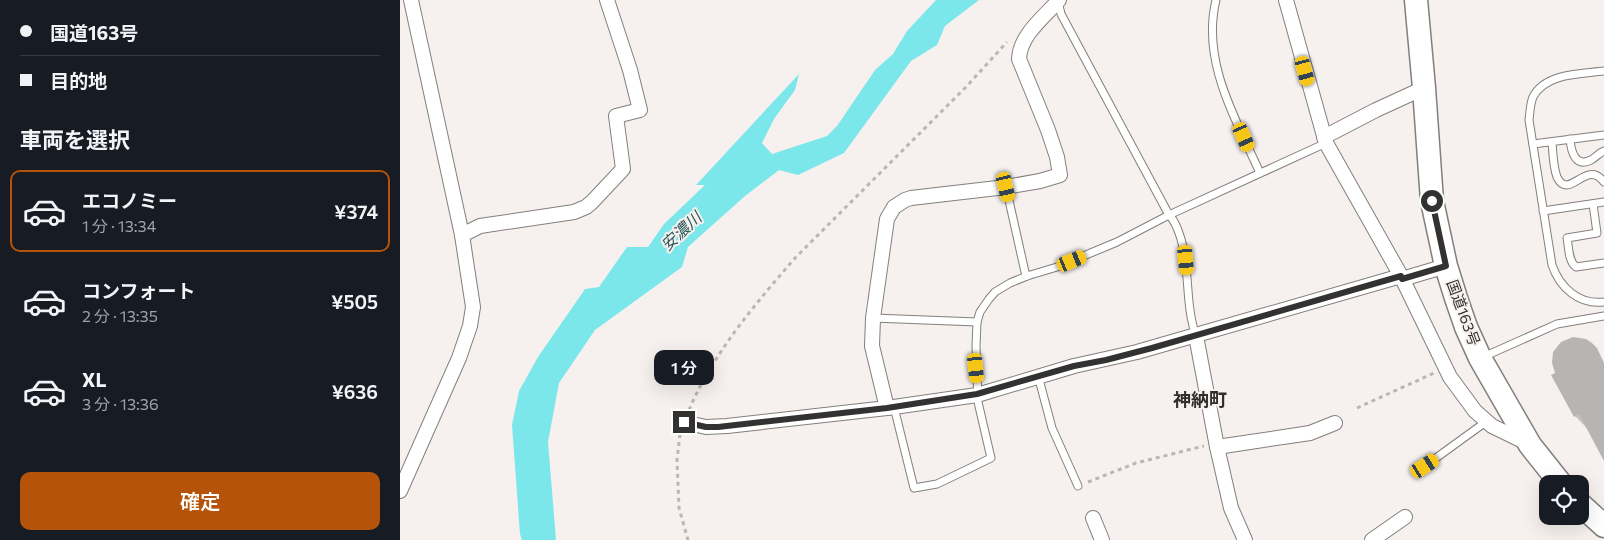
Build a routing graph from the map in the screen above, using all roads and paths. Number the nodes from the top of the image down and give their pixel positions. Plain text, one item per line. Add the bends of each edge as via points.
1 (411, 0) edge
2 (608, 0) edge
3 (1058, 0) edge
4 (1216, 0) edge
5 (1286, 0) edge
6 (1416, 0) edge
7 (1010, 38) dead end
8 (1604, 71) edge
9 (1424, 88) junction
10 (1604, 135) edge
11 (1570, 139) junction
12 (1325, 140) junction
13 (1552, 142) junction
14 (1533, 144) junction
15 (1604, 151) edge
16 (1260, 173) junction
17 (1604, 182) edge
18 (1006, 187) junction
19 (1604, 202) edge
20 (1593, 204) junction
21 (1544, 211) junction
22 (1169, 215) junction
23 (462, 235) junction
24 (1604, 263) edge
25 (1446, 266) junction
26 (1027, 276) junction
27 (1401, 278) junction
28 (1604, 302) edge
29 (1604, 316) edge
30 (873, 318) junction
31 (977, 322) junction
32 (1196, 336) junction
33 (1480, 358) junction
34 (1446, 368) junction
35 (1040, 376) junction
36 (977, 394) junction
37 (890, 408) junction
38 (1357, 408) dead end
39 (1486, 421) junction
40 (684, 422) junction
41 (1335, 423) dead end
42 (1217, 445) junction
43 (1530, 445) junction
44 (1425, 466) dead end
45 (1554, 475) edge
46 (1078, 486) joint
47 (400, 491) edge
48 (1589, 512) edge
49 (1405, 517) dead end
50 (1093, 518) dead end
51 (1604, 526) edge
52 (1239, 539) edge
53 (688, 540) edge
54 (1102, 540) edge
55 (1372, 540) edge

1 - 23 street
2 - 23 street via 640,110 616,116 623,169 580,210 480,226
3 - 18 street via 1029,34 1021,47 1019,59 1048,130 1060,175
3 - 22 lane via 1061,14
4 - 16 lane via 1212,31 1220,82
5 - 12 street
6 - 9 highway, 国道163号
7 - 40 path via 773,283 718,357 694,397
8 - 14 lane via 1557,78 1541,88 1530,106
9 - 12 street via 1376,110
9 - 25 highway, 国道163号 via 1432,201
10 - 11 lane
11 - 13 lane
11 - 15 lane via 1572,154 1582,162
12 - 16 lane
12 - 27 street
13 - 14 lane
13 - 17 lane via 1556,175 1560,182 1573,184 1590,174 1597,175
14 - 21 lane
16 - 22 lane
18 - 26 lane
18 - 30 street via 911,198 894,207 885,228
19 - 20 lane
20 - 21 lane
20 - 24 lane via 1598,233 1567,238 1571,262 1576,267
21 - 28 lane via 1556,276 1576,296 1594,303
22 - 26 lane via 1118,242
22 - 32 lane via 1175,221 1186,260 1192,325
23 - 47 street via 472,317 459,358
25 - 27 street
25 - 33 highway, 国道163号
26 - 31 lane via 995,292 983,306
27 - 32 street
27 - 34 street
29 - 33 lane via 1557,324
30 - 31 lane
30 - 37 street via 872,346
31 - 36 lane
32 - 35 street
32 - 42 street
33 - 43 highway, 国道163号
34 - 38 path
34 - 39 street via 1464,398
35 - 36 street
35 - 46 lane via 1052,428
36 - 37 street
36 - 37 lane via 990,458 937,484 914,488
37 - 40 street via 718,427
39 - 43 street
39 - 44 lane
40 - 53 path via 677,460 679,508
41 - 42 street via 1310,433
42 - 46 path via 1136,464
42 - 52 street
43 - 45 highway, 国道163号
48 - 51 highway
49 - 55 street
50 - 54 street

